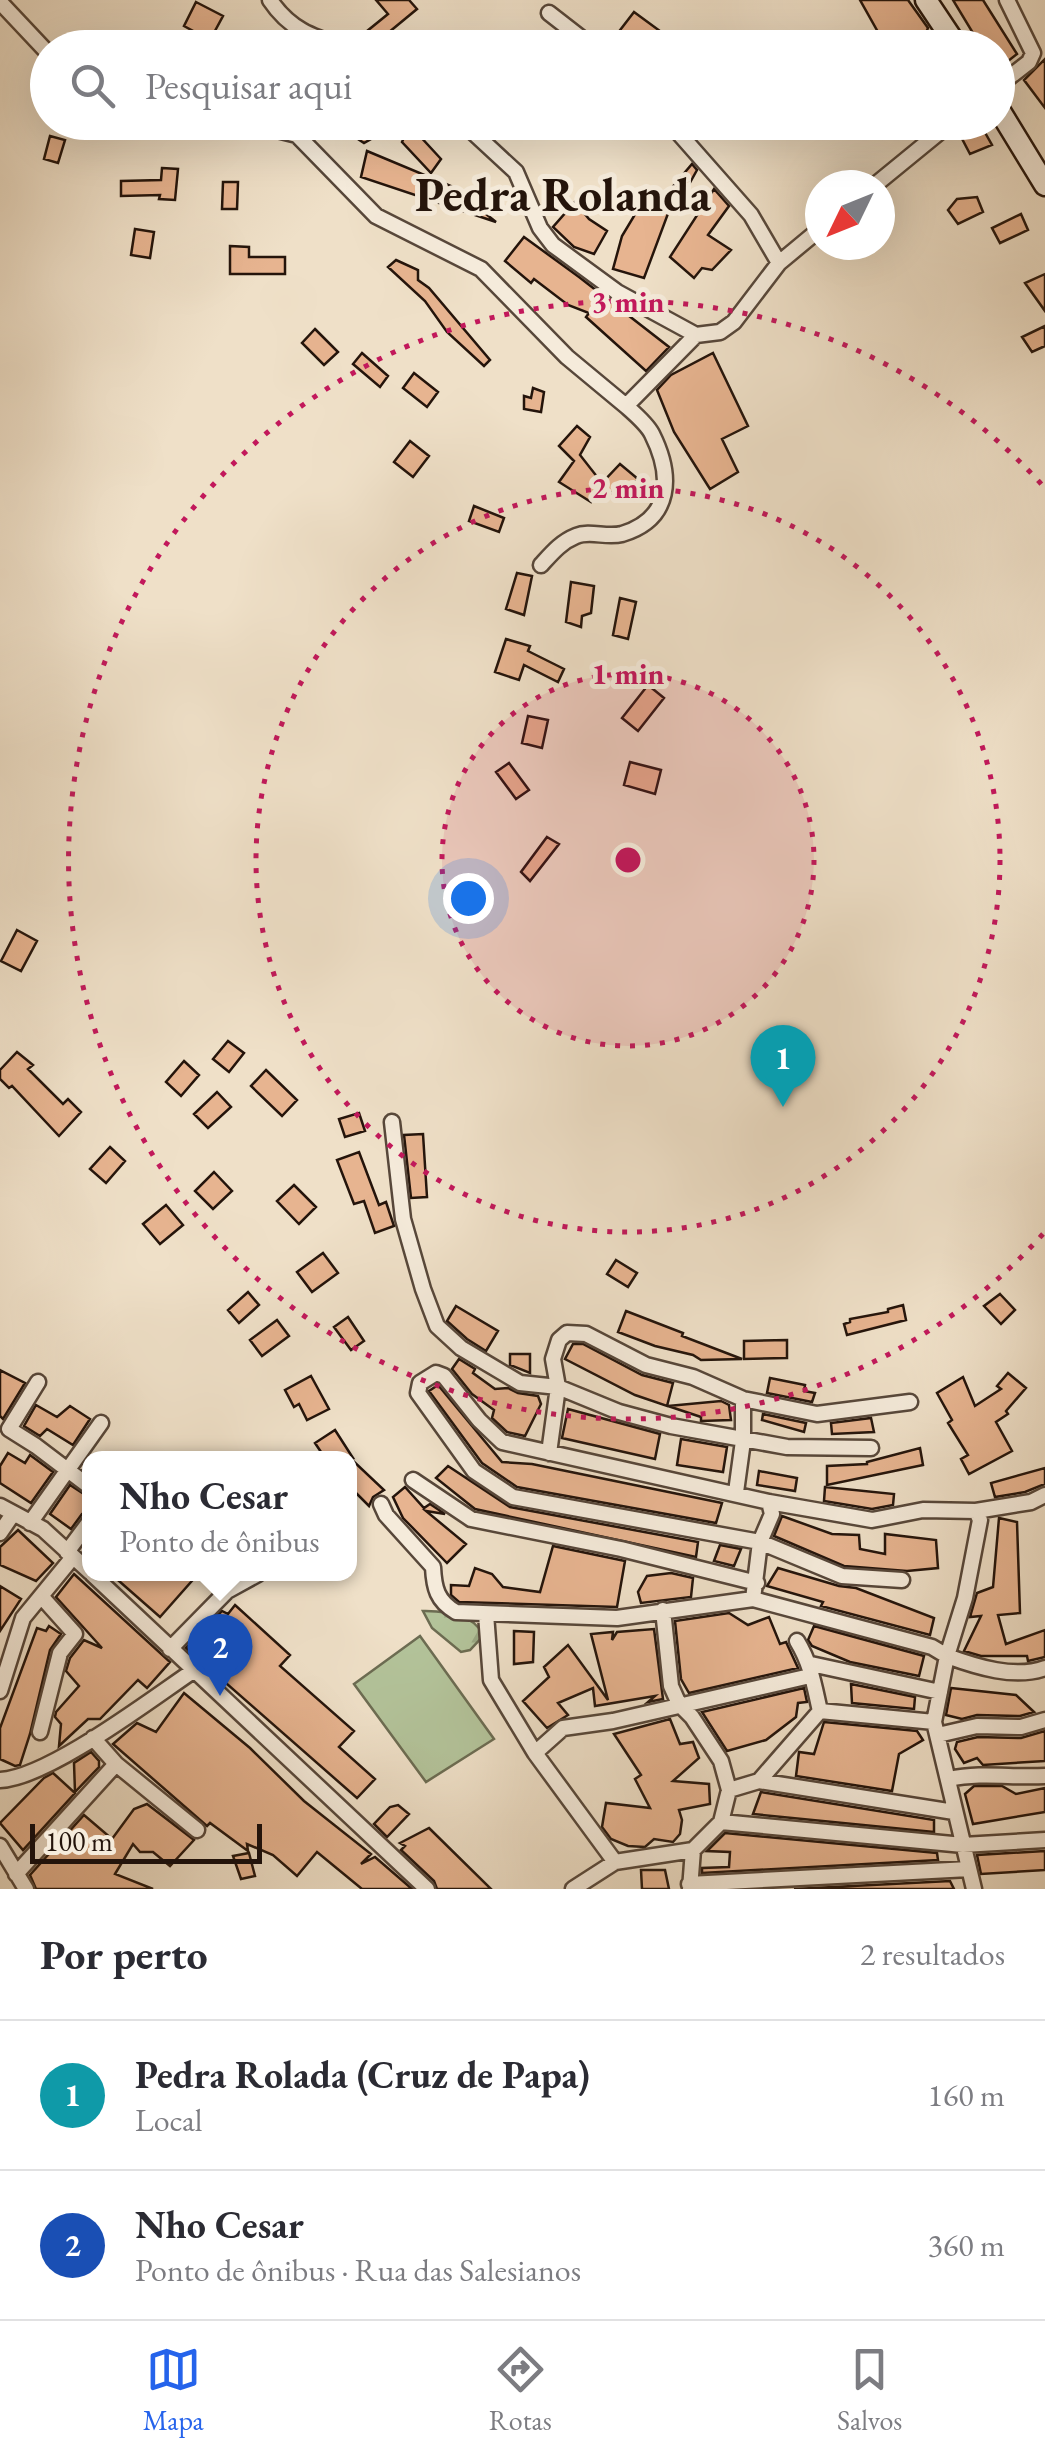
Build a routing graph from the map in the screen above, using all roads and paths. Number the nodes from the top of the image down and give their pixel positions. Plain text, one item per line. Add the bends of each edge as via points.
1 (270, 0) edge
2 (926, 0) edge
3 (1007, 0) edge
4 (0, 2) edge
5 (549, 13) dead end
6 (298, 30) edge
7 (571, 30) edge
8 (946, 30) edge
9 (30, 34) edge
10 (1015, 73) edge
11 (1015, 136) edge
12 (302, 140) edge
13 (481, 140) edge
14 (685, 140) edge
15 (930, 140) edge
16 (893, 170) edge
17 (1045, 185) edge
18 (805, 241) edge
19 (779, 262) junction
20 (696, 336) junction
21 (626, 406) junction
22 (541, 565) dead end
23 (392, 1122) dead end
24 (38, 1382) dead end
25 (558, 1387) junction
26 (743, 1400) junction
27 (910, 1402) dead end
28 (101, 1423) dead end
29 (4, 1427) edge
30 (743, 1441) junction
31 (0, 1446) edge
32 (871, 1448) dead end
33 (550, 1453) junction
34 (68, 1470) junction
35 (413, 1480) dead end
36 (82, 1481) edge
37 (736, 1492) junction
38 (1045, 1495) edge
39 (770, 1502) junction
40 (381, 1504) dead end
41 (7, 1510) edge
42 (976, 1511) junction
43 (30, 1523) junction
44 (0, 1533) edge
45 (82, 1534) edge
46 (760, 1542) junction
47 (70, 1554) junction
48 (82, 1565) edge
49 (902, 1580) dead end
50 (99, 1581) edge
51 (246, 1581) edge
52 (755, 1591) junction
53 (40, 1596) junction
54 (663, 1610) junction
55 (486, 1614) junction
56 (797, 1642) dead end
57 (170, 1648) junction
58 (947, 1656) junction
59 (1045, 1668) edge
60 (811, 1670) junction
61 (193, 1671) junction
62 (0, 1691) edge
63 (940, 1692) junction
64 (679, 1704) junction
65 (820, 1712) junction
66 (1045, 1720) edge
67 (936, 1728) junction
68 (40, 1732) dead end
69 (93, 1738) junction
70 (535, 1753) junction
71 (116, 1764) junction
72 (1045, 1776) edge
73 (949, 1779) junction
74 (0, 1780) edge
75 (759, 1781) junction
76 (729, 1790) junction
77 (954, 1812) junction
78 (721, 1822) junction
79 (197, 1830) dead end
80 (1045, 1840) edge
81 (963, 1845) junction
82 (0, 1846) edge
83 (693, 1850) junction
84 (615, 1862) junction
85 (969, 1869) junction
86 (16, 1874) junction
87 (689, 1887) edge
88 (26, 1889) edge
89 (426, 1889) edge
90 (573, 1889) edge
91 (974, 1889) edge

1 - 6 street
2 - 8 main road
3 - 10 street via 1033,53
4 - 9 street
5 - 7 street
11 - 17 main road
12 - 21 street via 376,216 481,268 567,357
13 - 20 street via 516,172 553,245 616,292
14 - 19 street via 750,216
15 - 16 street
18 - 19 street
19 - 20 street via 734,322
20 - 21 street
21 - 22 street via 652,432 666,480 658,512 625,533 582,533
23 - 25 street via 403,1218 437,1326 510,1378
24 - 29 street
25 - 26 street via 558,1340 586,1334 646,1366
25 - 30 street via 620,1412
25 - 33 street
26 - 27 street via 816,1414
26 - 30 street
28 - 34 street
29 - 31 street
29 - 34 street
30 - 32 street
30 - 37 street
33 - 37 street
33 - 46 street via 502,1442 444,1376 420,1382 418,1393 474,1471 513,1497
34 - 36 street
34 - 43 street
35 - 52 street via 470,1519 621,1548
37 - 39 street
38 - 42 street
39 - 42 street via 872,1520 923,1510
39 - 46 street
40 - 55 street via 433,1566 434,1588 444,1605
41 - 43 street
41 - 44 street
42 - 58 street via 980,1520 965,1598
43 - 47 street
45 - 47 street
46 - 49 street via 842,1576
46 - 52 street
47 - 48 street
47 - 53 street
50 - 57 street
51 - 57 street
52 - 54 street
52 - 58 street
53 - 62 street via 23,1618
53 - 68 street via 75,1634 60,1654
54 - 55 street via 618,1618
54 - 64 street via 670,1686
55 - 70 street via 491,1680
56 - 60 street
57 - 61 street
58 - 59 street via 1027,1674
58 - 63 street
60 - 63 street
60 - 64 street
60 - 65 street
61 - 69 street
61 - 89 street
63 - 67 street
64 - 70 street via 562,1728
64 - 76 street via 721,1761
65 - 67 street
65 - 75 street
66 - 67 street via 1020,1727
67 - 73 street
69 - 71 street
69 - 74 street via 18,1780
70 - 84 street
71 - 79 street
71 - 86 street
72 - 73 street via 978,1773
73 - 77 street
75 - 76 street
75 - 77 street
76 - 78 street
77 - 81 street
78 - 81 street
78 - 83 street
80 - 81 street
81 - 85 street
82 - 86 street
83 - 84 street
83 - 87 street
84 - 90 street
85 - 87 street
85 - 91 street
86 - 88 street

